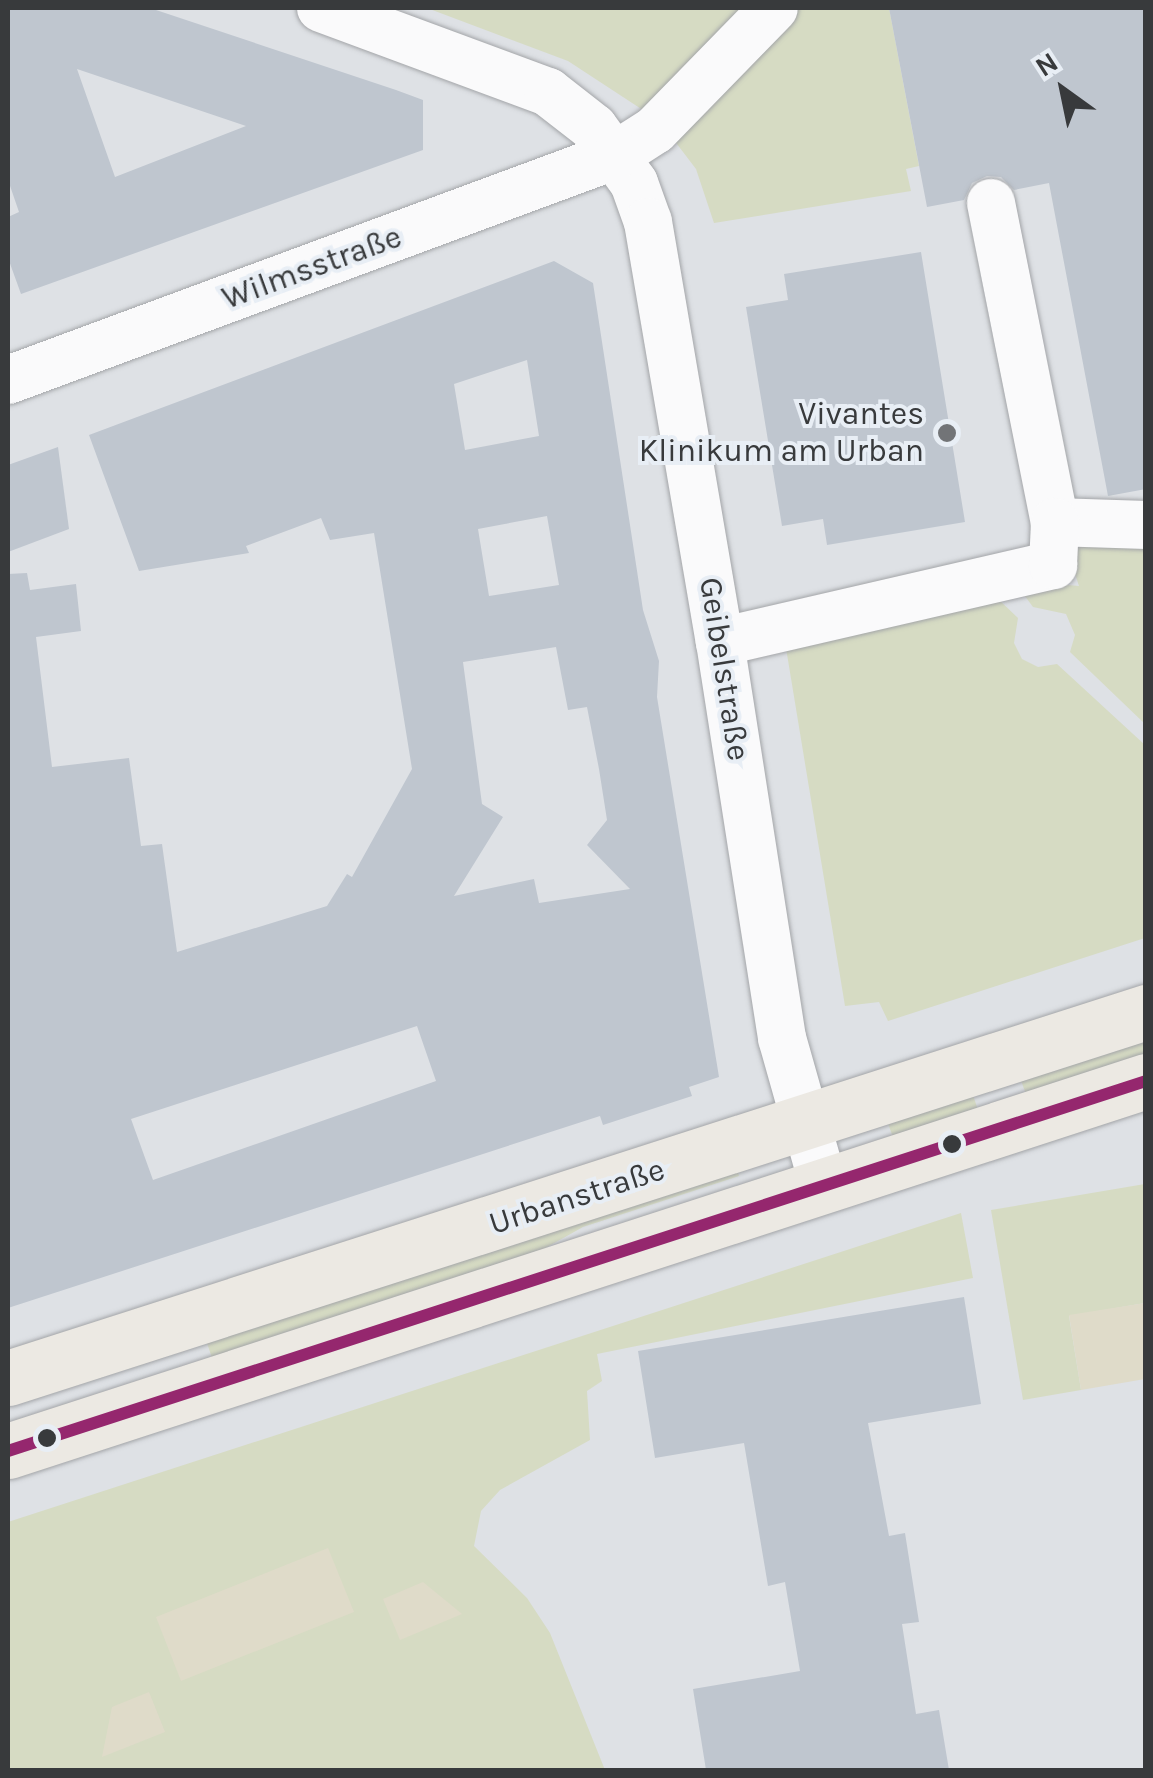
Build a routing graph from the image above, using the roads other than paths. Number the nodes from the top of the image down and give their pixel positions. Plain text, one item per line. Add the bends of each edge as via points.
1 (321, 8) edge
2 (774, 8) edge
3 (616, 155) junction
4 (991, 203) dead end
5 (8, 380) edge
6 (1055, 522) junction
7 (1146, 524) edge
8 (720, 642) junction
9 (1146, 1012) edge
10 (982, 1065) junction
11 (1146, 1081) edge
12 (804, 1124) junction
13 (1002, 1128) junction
14 (824, 1186) junction
15 (166, 1329) junction
16 (8, 1378) edge
17 (186, 1393) junction
18 (8, 1451) edge

1 - 3 street, Geibelstraße via 524,80 575,110
2 - 3 street, Wilmsstraße via 655,130
3 - 5 street, Wilmsstraße
3 - 8 street, Geibelstraße via 648,222
4 - 6 street
6 - 7 street
6 - 8 street via 1053,565
8 - 12 street, Geibelstraße via 782,1038
9 - 10 main road, Urbanstraße
10 - 12 main road, Urbanstraße
10 - 13 street
11 - 13 main road, Urbanstraße
12 - 14 street, Geibelstraße
12 - 15 main road, Urbanstraße
13 - 14 main road, Urbanstraße
14 - 17 main road, Urbanstraße
15 - 16 main road, Urbanstraße
15 - 17 street
17 - 18 main road, Urbanstraße

